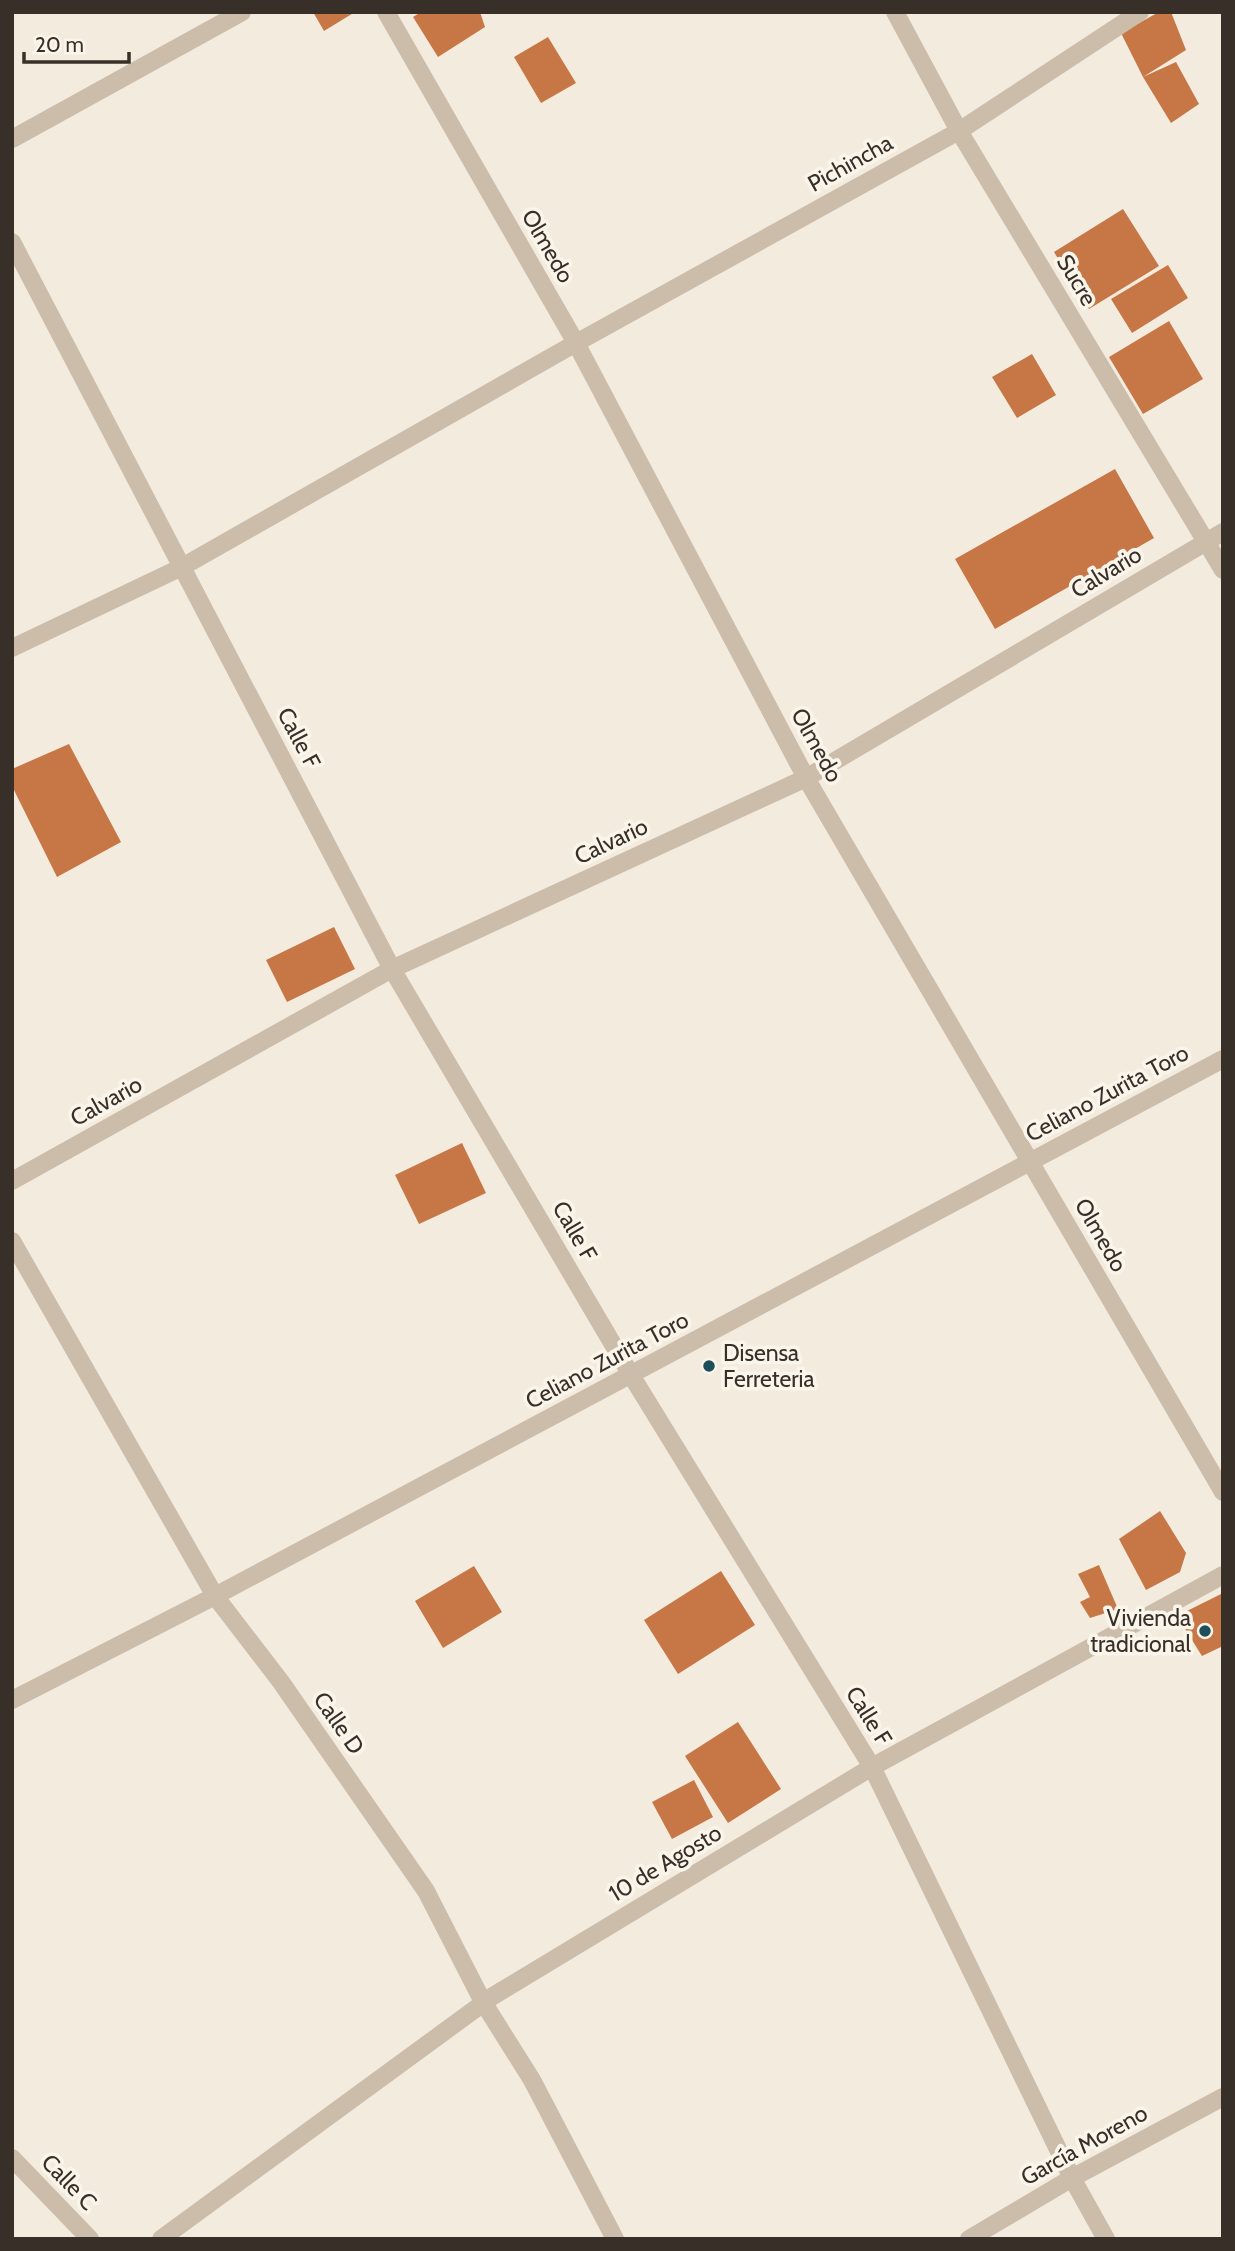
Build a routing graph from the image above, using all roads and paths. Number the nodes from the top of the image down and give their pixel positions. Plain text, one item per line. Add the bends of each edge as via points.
1 (242, 12) edge
2 (386, 12) edge
3 (895, 12) edge
4 (1140, 12) edge
5 (959, 131) junction
6 (12, 139) edge
7 (12, 242) edge
8 (576, 343) junction
9 (1223, 531) edge
10 (1206, 542) junction
11 (182, 567) junction
12 (1223, 570) edge
13 (12, 648) edge
14 (806, 778) junction
15 (392, 970) junction
16 (1223, 1059) edge
17 (1030, 1162) junction
18 (12, 1181) edge
19 (12, 1241) edge
20 (631, 1375) junction
21 (1223, 1492) edge
22 (1223, 1575) edge
23 (215, 1596) junction
24 (12, 1700) edge
25 (872, 1767) junction
26 (483, 2002) junction
27 (1223, 2096) edge
28 (12, 2158) edge
29 (1072, 2178) junction
30 (90, 2239) edge
31 (161, 2239) edge
32 (615, 2239) edge
33 (969, 2239) edge
34 (1106, 2239) edge

1 - 6 street
2 - 8 street, Olmedo
3 - 5 street, Sucre
4 - 5 street, Pichincha
5 - 8 street, Pichincha
5 - 10 street, Sucre
7 - 11 street, Calle F
8 - 11 street, Pichincha
8 - 14 street, Olmedo
9 - 10 street, Calvario
10 - 12 street, Sucre
10 - 14 street, Calvario
11 - 13 street, Pichincha
11 - 15 street, Calle F
14 - 15 street, Calvario
14 - 17 street, Olmedo
15 - 18 street, Calvario
15 - 20 street, Calle F
16 - 17 street, Celiano Zurita Toro
17 - 20 street, Celiano Zurita Toro
17 - 21 street, Olmedo
19 - 23 street, Calle D
20 - 23 street, Celiano Zurita Toro
20 - 25 street, Calle F
22 - 25 street, 10 de Agosto
23 - 24 street, Celiano Zurita Toro
23 - 26 street, Calle D via 281,1682 426,1891
25 - 26 street, 10 de Agosto
25 - 29 street, Calle F
26 - 31 street, 10 de Agosto
26 - 32 street, Calle D via 532,2080
27 - 29 street, García Moreno
28 - 30 street, Calle C
29 - 33 street, García Moreno
29 - 34 street, Calle F

